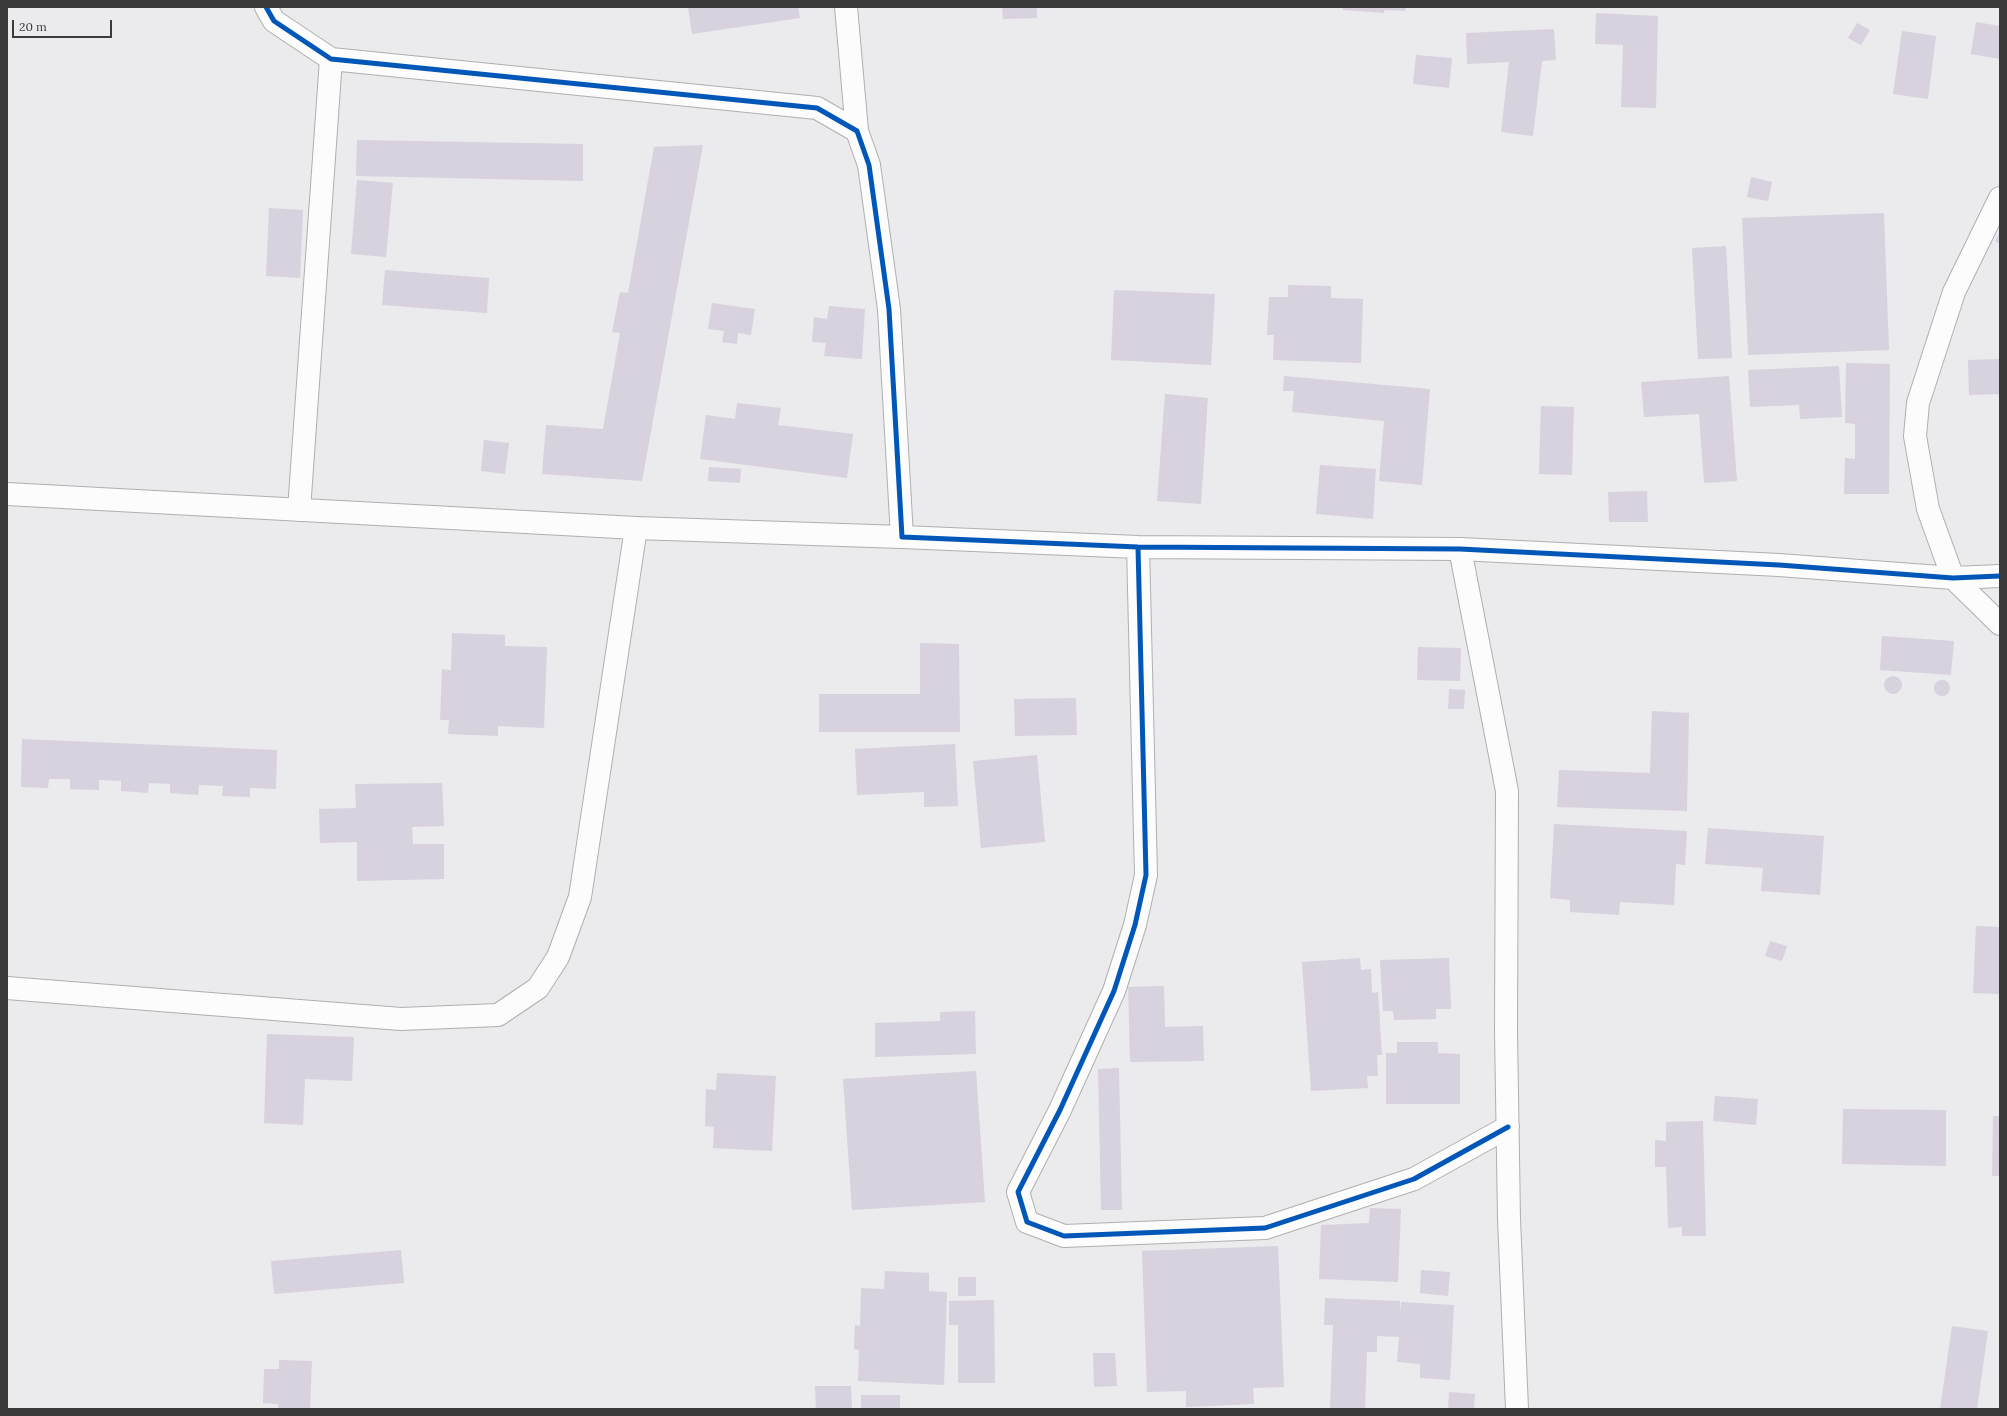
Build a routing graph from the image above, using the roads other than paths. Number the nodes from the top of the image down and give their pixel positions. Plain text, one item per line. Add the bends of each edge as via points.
1 (266, 7) edge
2 (846, 7) edge
3 (331, 59) junction
4 (857, 131) junction
5 (2000, 198) edge
6 (7, 494) edge
7 (298, 510) junction
8 (636, 528) junction
9 (902, 537) junction
10 (1138, 547) junction
11 (1460, 549) junction
12 (2000, 576) edge
13 (1954, 578) junction
14 (2000, 624) edge
15 (7, 988) edge
16 (1508, 1128) junction
17 (1516, 1409) edge

1 - 3 street via 274,21
2 - 4 street
3 - 4 street via 817,108
3 - 7 street
4 - 9 street via 869,165 889,309
5 - 13 street via 1954,292 1918,403 1915,436 1928,509
6 - 7 street
7 - 8 street
8 - 9 street
8 - 15 street via 580,897 558,957 538,988 498,1015 402,1019
9 - 10 street
10 - 11 street
10 - 16 street via 1146,875 1135,925 1114,991 1060,1110 1018,1192 1027,1222 1064,1236 1265,1228 1414,1179
11 - 13 street via 1779,565
11 - 16 street via 1507,791
12 - 13 street
13 - 14 street
16 - 17 street via 1510,1279

